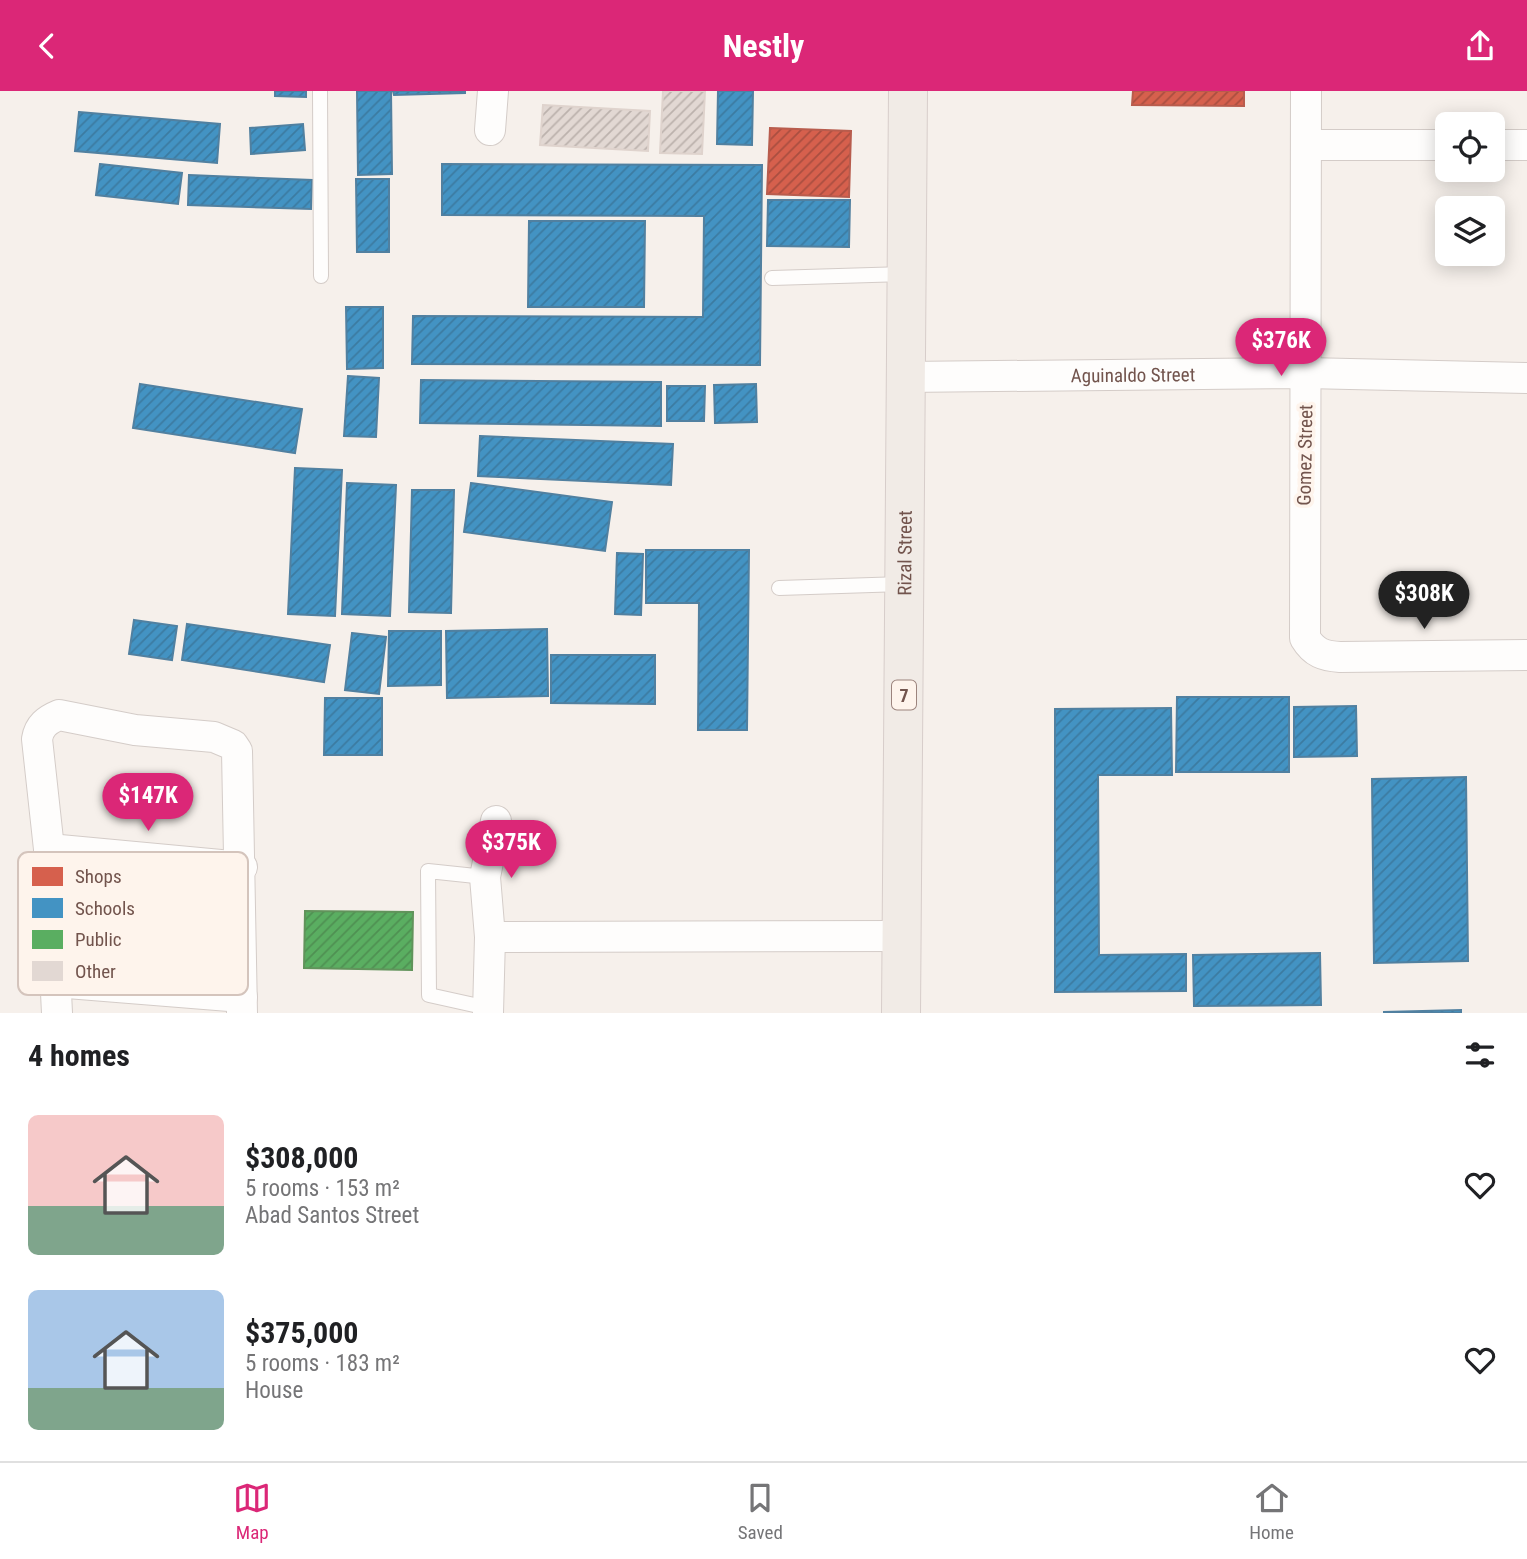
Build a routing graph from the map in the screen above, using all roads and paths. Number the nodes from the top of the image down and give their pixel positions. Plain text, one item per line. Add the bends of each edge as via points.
1 (320, 91) edge
2 (493, 91) edge
3 (908, 91) edge
4 (1306, 91) edge
5 (490, 130) dead end
6 (1308, 145) junction
7 (1435, 145) edge
8 (1505, 145) edge
9 (1527, 145) edge
10 (905, 274) junction
11 (321, 276) dead end
12 (772, 278) dead end
13 (1306, 373) junction
14 (905, 377) junction
15 (1527, 378) edge
16 (904, 584) junction
17 (779, 588) dead end
18 (1527, 655) edge
19 (496, 821) dead end
20 (49, 849) junction
21 (49, 852) edge
22 (81, 852) edge
23 (241, 852) edge
24 (485, 877) junction
25 (901, 936) junction
26 (490, 937) junction
27 (56, 995) edge
28 (161, 995) edge
29 (242, 1005) edge
30 (488, 1011) edge
31 (57, 1013) edge
32 (901, 1013) edge

1 - 11 lane
2 - 5 street
3 - 10 main road, Rizal Street / 7
4 - 6 street, Gomez Street
6 - 7 street
6 - 13 street, Gomez Street
8 - 9 street
10 - 12 lane
10 - 14 main road, Rizal Street / 7
13 - 14 street, Aguinaldo Street
13 - 15 street, Aguinaldo Street
13 - 18 street, Gomez Street via 1303,626 1311,649 1340,657
14 - 16 main road, Rizal Street / 7
16 - 17 lane
16 - 25 main road, Rizal Street / 7
19 - 24 street
20 - 21 street
20 - 22 street
20 - 23 street via 37,739 48,720 60,715 135,730 214,737 233,745 237,751
24 - 26 street
24 - 30 lane via 428,871 429,995
25 - 26 street
25 - 32 main road, Rizal Street / 7
26 - 30 street
27 - 31 street
28 - 29 street

